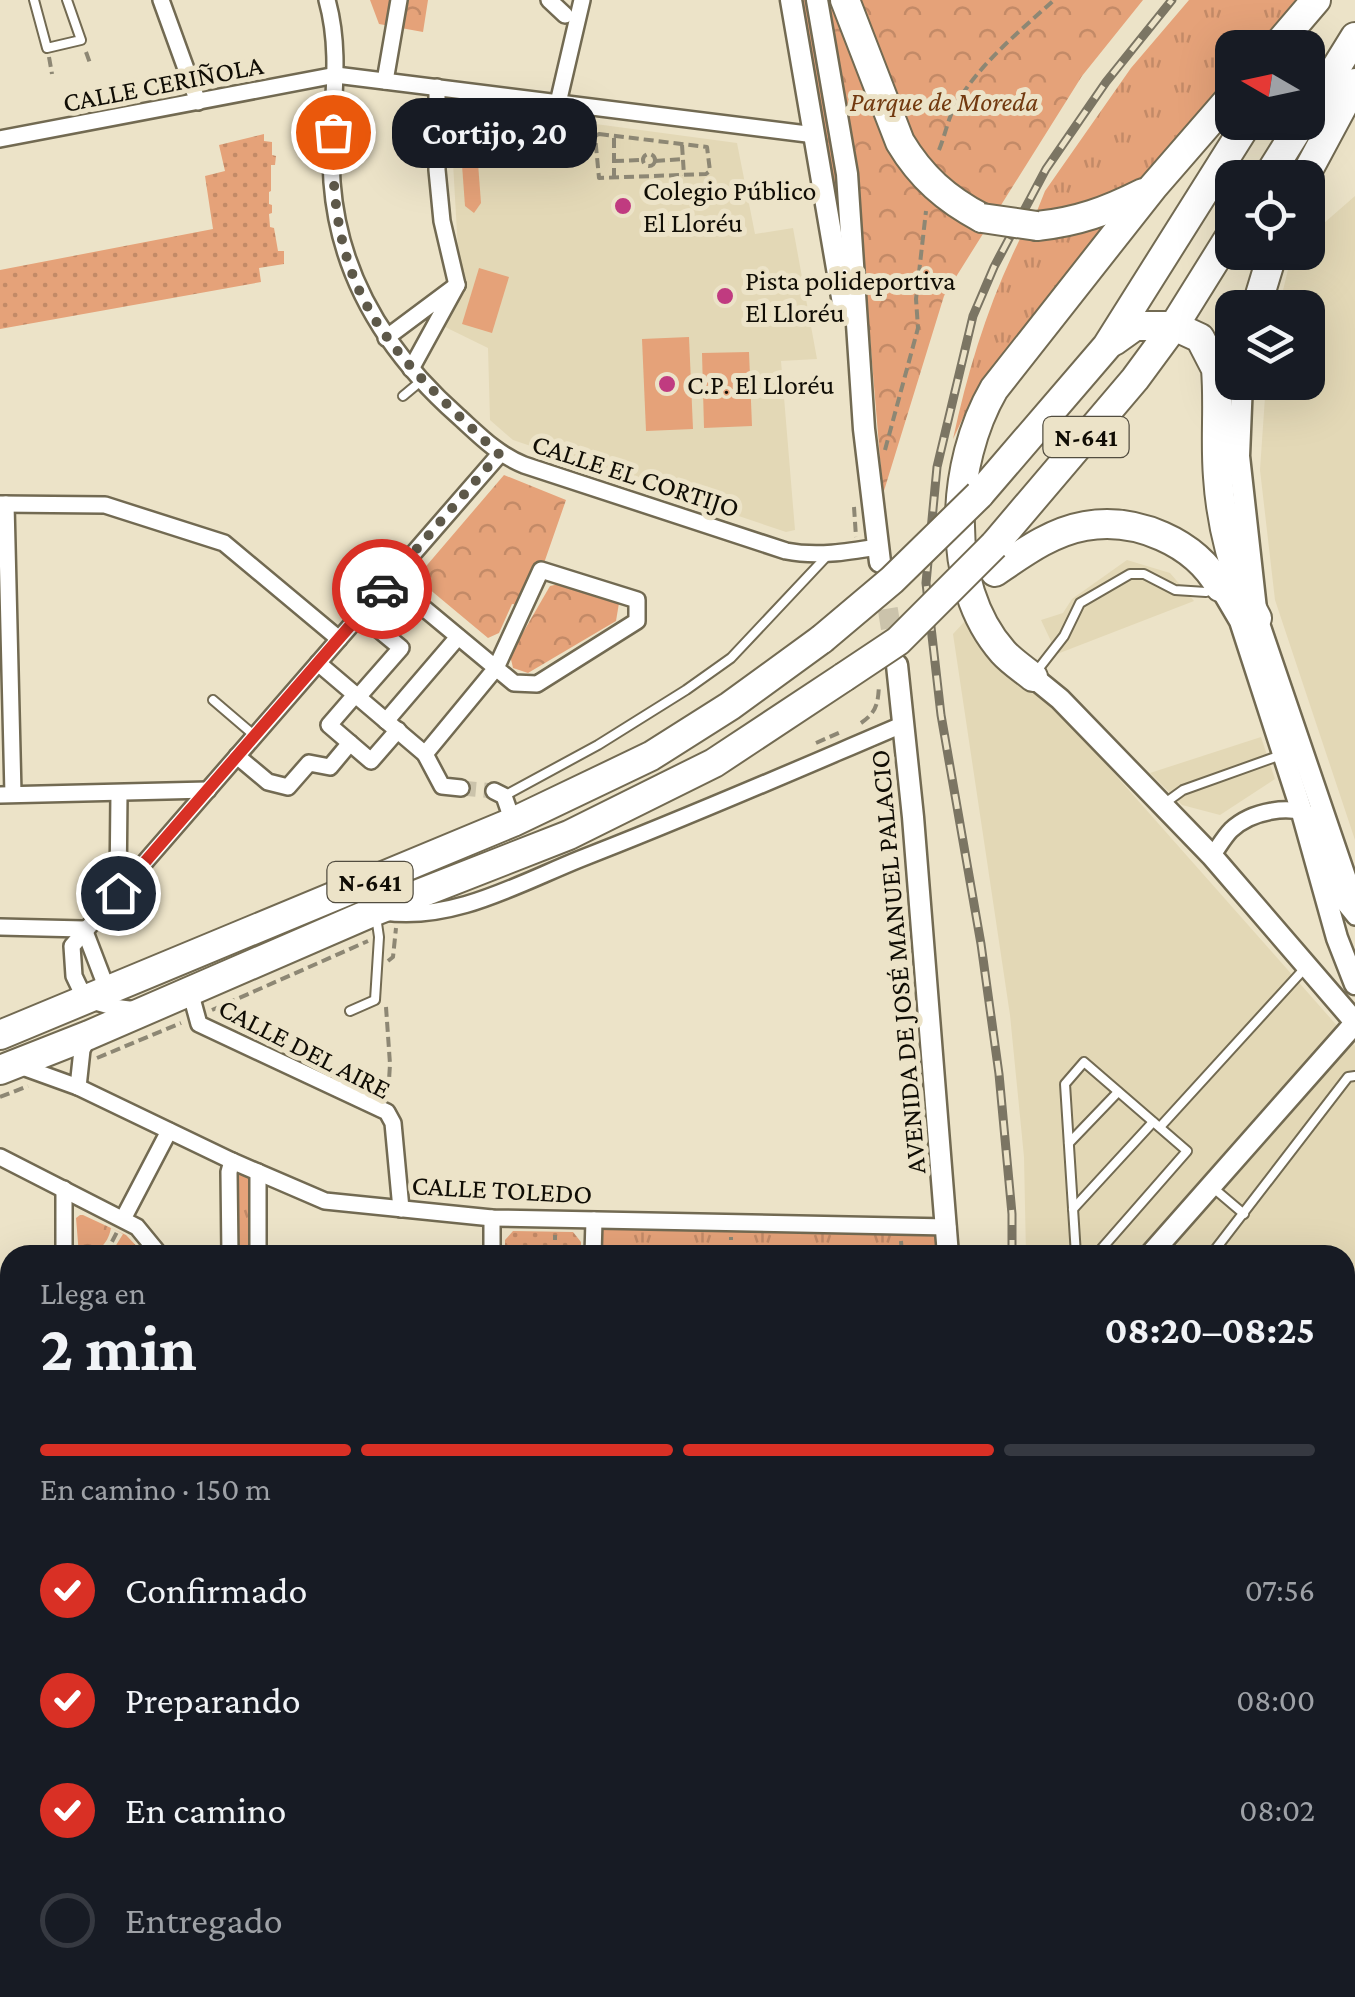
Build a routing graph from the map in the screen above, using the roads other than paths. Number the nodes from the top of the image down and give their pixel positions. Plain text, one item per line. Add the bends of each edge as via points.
1 (34, 0) edge
2 (67, 0) edge
3 (161, 0) edge
4 (327, 0) edge
5 (399, 0) edge
6 (550, 0) edge
7 (582, 0) edge
8 (790, 0) edge
9 (817, 0) edge
10 (846, 0) edge
11 (1320, 0) edge
12 (565, 14) dead end
13 (1292, 30) edge
14 (1304, 30) edge
15 (1355, 38) edge
16 (336, 75) junction
17 (385, 81) junction
18 (1355, 83) edge
19 (1325, 86) edge
20 (438, 88) junction
21 (198, 102) junction
22 (558, 103) junction
23 (1215, 116) edge
24 (814, 135) junction
25 (0, 139) edge
26 (1237, 140) edge
27 (1314, 160) edge
28 (1153, 188) junction
29 (1215, 260) edge
30 (457, 285) junction
31 (1174, 326) junction
32 (386, 338) junction
33 (1107, 346) junction
34 (416, 375) junction
35 (403, 396) dead end
36 (1241, 400) edge
37 (864, 429) junction
38 (499, 454) junction
39 (3, 504) edge
40 (829, 554) junction
41 (879, 554) joint
42 (994, 559) junction
43 (390, 580) junction
44 (1220, 587) junction
45 (360, 614) junction
46 (1257, 618) junction
47 (458, 637) junction
48 (338, 639) junction
49 (897, 653) junction
50 (318, 663) junction
51 (496, 668) junction
52 (1032, 677) junction
53 (357, 696) junction
54 (213, 700) dead end
55 (904, 724) junction
56 (392, 725) junction
57 (255, 736) junction
58 (350, 743) junction
59 (425, 754) junction
60 (1282, 755) junction
61 (237, 756) junction
62 (461, 788) tunnel mouth
63 (208, 790) junction
64 (119, 793) junction
65 (6, 794) edge
66 (504, 803) junction
67 (1162, 806) junction
68 (1301, 809) junction
69 (1212, 856) junction
70 (118, 893) junction
71 (1355, 906) edge
72 (1355, 917) edge
73 (386, 919) junction
74 (0, 927) edge
75 (84, 930) junction
76 (1308, 964) junction
77 (1355, 984) edge
78 (190, 992) junction
79 (96, 994) junction
80 (146, 1010) junction
81 (350, 1010) dead end
82 (1355, 1022) edge
83 (0, 1035) edge
84 (89, 1036) junction
85 (5, 1065) edge
86 (1355, 1076) edge
87 (78, 1087) junction
88 (1118, 1092) junction
89 (1156, 1125) junction
90 (169, 1131) junction
91 (1069, 1142) junction
92 (0, 1157) edge
93 (232, 1161) junction
94 (258, 1172) junction
95 (1211, 1186) junction
96 (64, 1189) junction
97 (400, 1208) junction
98 (1073, 1209) junction
99 (1244, 1214) junction
100 (492, 1218) junction
101 (123, 1220) junction
102 (594, 1220) junction
103 (948, 1227) junction
104 (64, 1245) edge
105 (151, 1245) edge
106 (230, 1245) edge
107 (258, 1245) edge
108 (492, 1245) edge
109 (593, 1245) edge
110 (948, 1245) edge
111 (1075, 1245) edge
112 (1105, 1245) edge
113 (1159, 1245) edge
114 (1219, 1245) edge

1 - 2 lane via 47,48 81,40
3 - 21 street
4 - 16 street, CALLE EL CORTIJO
5 - 17 street
6 - 12 street
7 - 22 street
8 - 24 street
9 - 37 street via 847,174
10 - 28 highway, bridge via 906,152 942,195 982,218 1038,226 1103,213
11 - 13 highway
11 - 14 highway
15 - 19 highway
16 - 17 street, CALLE CERIÑOLA
16 - 21 street, CALLE CERIÑOLA
16 - 32 street, CALLE EL CORTIJO via 332,181 338,224 361,297
17 - 20 street, CALLE CERIÑOLA
18 - 27 highway
20 - 22 street, CALLE CERIÑOLA
20 - 30 street via 437,170
21 - 25 street, CALLE CERIÑOLA
22 - 24 street, CALLE CERIÑOLA
23 - 28 highway
24 - 37 street
26 - 33 highway, N-641
28 - 52 highway via 994,389 967,454 961,537 976,609 1004,654
29 - 31 highway, N-641
30 - 32 street
30 - 34 street
31 - 33 highway via 1135,326
31 - 42 highway, N-641
31 - 46 highway via 1200,338 1216,369 1226,527
32 - 34 street, CALLE EL CORTIJO
33 - 66 highway, N-641, bridge via 979,495 822,639 651,756
34 - 35 lane
34 - 38 street, CALLE EL CORTIJO
36 - 46 street via 1238,456
37 - 41 street
38 - 40 street, CALLE EL CORTIJO via 786,551
38 - 43 street
39 - 48 street via 104,505 224,543
39 - 65 street
40 - 41 street, CALLE EL CORTIJO
40 - 66 lane via 730,658
42 - 44 highway via 1086,526 1134,527 1197,558
42 - 49 highway, N-641, bridge
43 - 45 street
43 - 47 street
44 - 52 lane via 1175,590 1144,574 1106,585 1080,603
44 - 60 street via 1240,621
45 - 48 street
45 - 53 street via 401,648
46 - 71 street
47 - 51 street
47 - 56 street
48 - 50 street
49 - 55 street, AVENIDA DE JOSÉ MANUEL PALACIO
49 - 73 highway, N-641, bridge via 844,678 714,763
50 - 53 street
50 - 57 street
51 - 51 street via 514,683 538,684 637,620 638,600 541,570
51 - 59 street
52 - 67 street
53 - 56 street
53 - 58 street via 329,725
54 - 57 lane
55 - 73 street via 453,909
55 - 103 street, AVENIDA DE JOSÉ MANUEL PALACIO
56 - 58 street via 371,761
56 - 59 street
57 - 61 street
58 - 61 street via 330,766 309,763 288,786 268,782
59 - 62 street via 442,786
60 - 67 lane via 1183,790
60 - 68 street
61 - 63 street
63 - 64 street
63 - 70 street
64 - 65 street
64 - 70 street
66 - 79 highway, N-641
67 - 69 street
68 - 69 street via 1251,817
68 - 72 street via 1314,817 1342,901
68 - 77 street
69 - 76 street
70 - 75 street
73 - 78 highway, N-641
73 - 81 lane via 374,1000
74 - 75 street
75 - 79 street
75 - 79 street via 72,946 74,976
76 - 82 street
76 - 89 lane
78 - 80 highway, N-641
78 - 97 street, CALLE DEL AIRE via 198,1024 386,1112 393,1123
79 - 80 street via 113,1007
79 - 83 highway, N-641
80 - 84 highway, N-641
82 - 95 street
84 - 85 highway, N-641
84 - 87 street
85 - 87 street, CALLE TOLEDO
86 - 99 lane
87 - 90 street, CALLE TOLEDO
88 - 89 lane
88 - 91 lane
88 - 91 lane via 1084,1062 1065,1084
89 - 98 lane
89 - 112 lane via 1187,1151
90 - 93 street, CALLE TOLEDO
90 - 101 street
91 - 98 lane
92 - 96 street
93 - 94 street, CALLE TOLEDO
93 - 106 street
94 - 97 street, CALLE TOLEDO via 326,1201
94 - 107 street
95 - 99 lane
95 - 113 street
96 - 101 street
96 - 104 street
97 - 100 street, CALLE TOLEDO
98 - 111 lane
99 - 114 lane
100 - 102 street, CALLE TOLEDO
100 - 108 street
101 - 105 street
102 - 103 street, CALLE TOLEDO
102 - 109 street
103 - 110 street, AVENIDA DE JOSÉ MANUEL PALACIO

